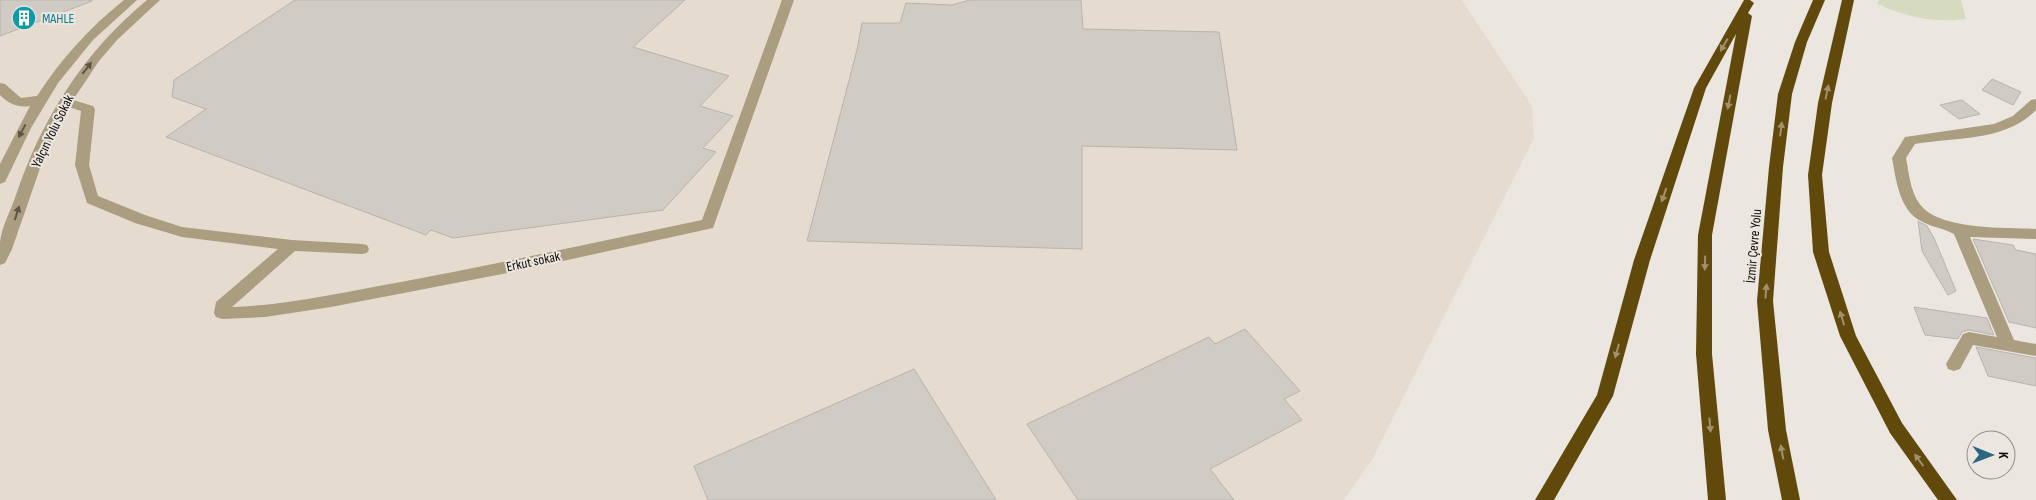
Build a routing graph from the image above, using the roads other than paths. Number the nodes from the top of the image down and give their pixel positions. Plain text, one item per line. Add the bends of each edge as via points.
1 (130, 0) edge
2 (154, 0) edge
3 (788, 0) edge
4 (1819, 0) edge
5 (1848, 0) edge
6 (1749, 2) edge
7 (0, 87) edge
8 (40, 98) junction
9 (64, 101) junction
10 (2036, 103) edge
11 (0, 179) edge
12 (1960, 231) junction
13 (2036, 234) edge
14 (292, 244) junction
15 (362, 249) dead end
16 (0, 259) edge
17 (2008, 344) junction
18 (2036, 350) edge
19 (1954, 364) dead end
20 (1544, 500) edge
21 (1717, 500) edge
22 (1791, 500) edge
23 (1948, 500) edge

1 - 8 street, Yalçın Yolu Sokak via 86,40
9 -> 2 street, Yalçın Yolu Sokak via 110,40
3 - 14 street, Erkut sokak via 708,224 441,281 303,306 251,313 222,312 222,306
22 -> 4 highway, İzmir Çevre Yolu via 1777,430 1765,302 1785,94 1801,42
23 -> 5 highway via 1896,428 1848,336 1821,252 1815,175 1825,103
6 -> 20 highway via 1700,88 1642,260 1604,396
6 -> 21 highway via 1705,235 1704,354
7 - 8 street via 18,103
8 -> 11 street, Yalçın Yolu Sokak
9 - 14 street via 88,109 82,165 92,199 182,232
16 -> 9 street, Yalçın Yolu Sokak via 28,180
10 - 12 street via 2017,120 1998,127 1910,140 1899,158 1907,196 1924,216
12 - 13 street
12 - 17 street
14 - 15 street
17 - 18 street
17 - 19 street via 1969,338

